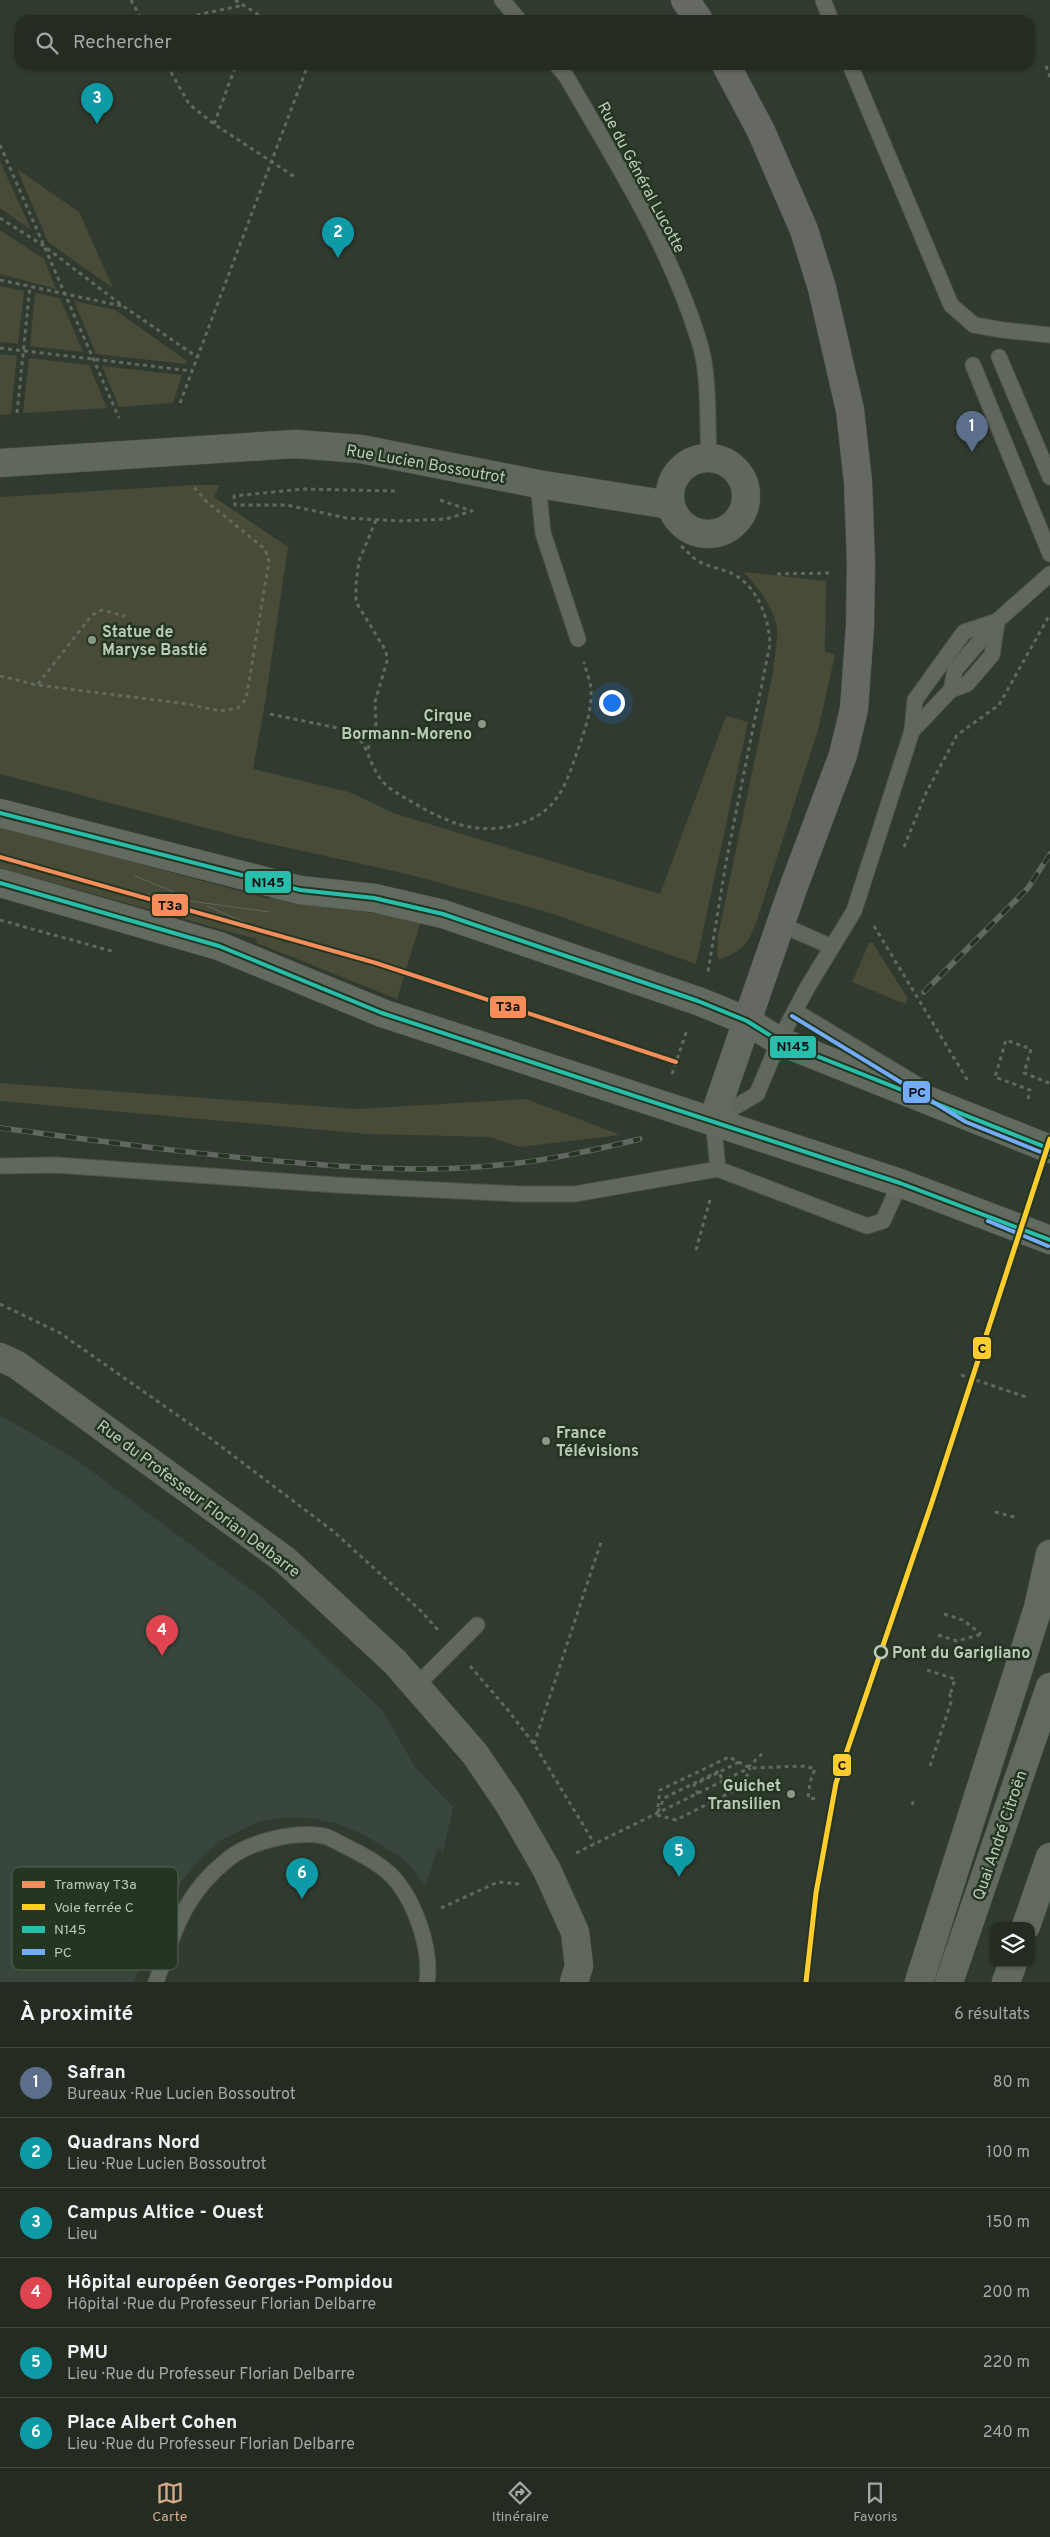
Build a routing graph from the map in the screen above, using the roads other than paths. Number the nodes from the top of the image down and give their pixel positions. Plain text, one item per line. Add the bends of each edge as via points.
1 (502, 0) edge
2 (685, 0) edge
3 (823, 0) edge
4 (515, 15) edge
5 (696, 15) edge
6 (829, 15) edge
7 (561, 70) edge
8 (729, 70) edge
9 (852, 70) edge
10 (1050, 335) edge
11 (998, 357) dead end
12 (973, 366) dead end
13 (709, 458) junction
14 (0, 463) edge
15 (1050, 477) edge
16 (538, 484) junction
17 (670, 505) junction
18 (1050, 554) edge
19 (1050, 574) edge
20 (997, 621) junction
21 (578, 639) road end
22 (912, 731) junction
23 (0, 813) edge
24 (0, 883) edge
25 (780, 924) junction
26 (832, 947) junction
27 (795, 1011) junction
28 (747, 1021) junction
29 (779, 1041) junction
30 (969, 1116) junction
31 (713, 1120) junction
32 (1050, 1149) edge
33 (0, 1166) edge
34 (718, 1169) junction
35 (900, 1183) junction
36 (1050, 1240) edge
37 (0, 1357) edge
38 (1050, 1554) edge
39 (477, 1626) dead end
40 (416, 1686) junction
41 (1050, 1687) edge
42 (1050, 1857) edge
43 (178, 1921) edge
44 (1027, 1922) edge
45 (1012, 1967) edge
46 (160, 1970) edge
47 (156, 1982) edge
48 (427, 1982) edge
49 (574, 1982) edge
50 (919, 1982) edge
51 (949, 1982) edge
52 (1006, 1982) edge

1 - 4 lane
2 - 5 highway
3 - 6 lane
7 - 13 lane, Rue du Général Lucotte via 661,243 700,342
8 - 25 highway via 761,131 804,230 840,359 850,410 858,482 860,599 854,709 843,755
9 - 10 lane via 951,305 974,325
11 - 15 lane
12 - 18 lane
13 - 17 street via 688,463 678,470 669,493
13 - 17 street via 727,463 738,472 744,484 746,499 743,512 735,523 711,534 697,533 676,518
14 - 16 street, Rue Lucien Bossoutrot via 295,444 360,449
16 - 17 street, Rue Lucien Bossoutrot
16 - 21 lane via 543,533
19 - 20 lane
20 - 22 lane via 992,655 966,684 951,690
20 - 22 lane via 964,632 915,700
22 - 26 lane via 854,911
23 - 28 main road via 300,890 374,898 443,914 698,1001
24 - 31 main road via 219,946 382,1013 642,1100
25 - 26 lane
25 - 28 highway
26 - 27 lane
27 - 29 lane
27 - 30 lane
28 - 29 main road
28 - 31 main road
29 - 30 main road
29 - 31 lane via 757,1094
30 - 32 main road
31 - 34 lane
31 - 35 main road
33 - 34 lane via 91,1167 336,1185 521,1194 576,1194
34 - 35 lane via 867,1226 883,1221
35 - 36 main road
37 - 40 street, Rue du Professeur Florian Delbarre via 17,1365 285,1560 382,1648
38 - 50 main road via 1038,1608
39 - 40 lane
40 - 49 street, Rue du Professeur Florian Delbarre via 475,1754 548,1870 575,1932 579,1966
41 - 51 main road, Quai André Citroën
42 - 44 main road
43 - 48 lane via 191,1895 228,1859 253,1844 289,1837 325,1836 361,1853 390,1874 418,1918 429,1972
45 - 52 main road
46 - 47 lane

